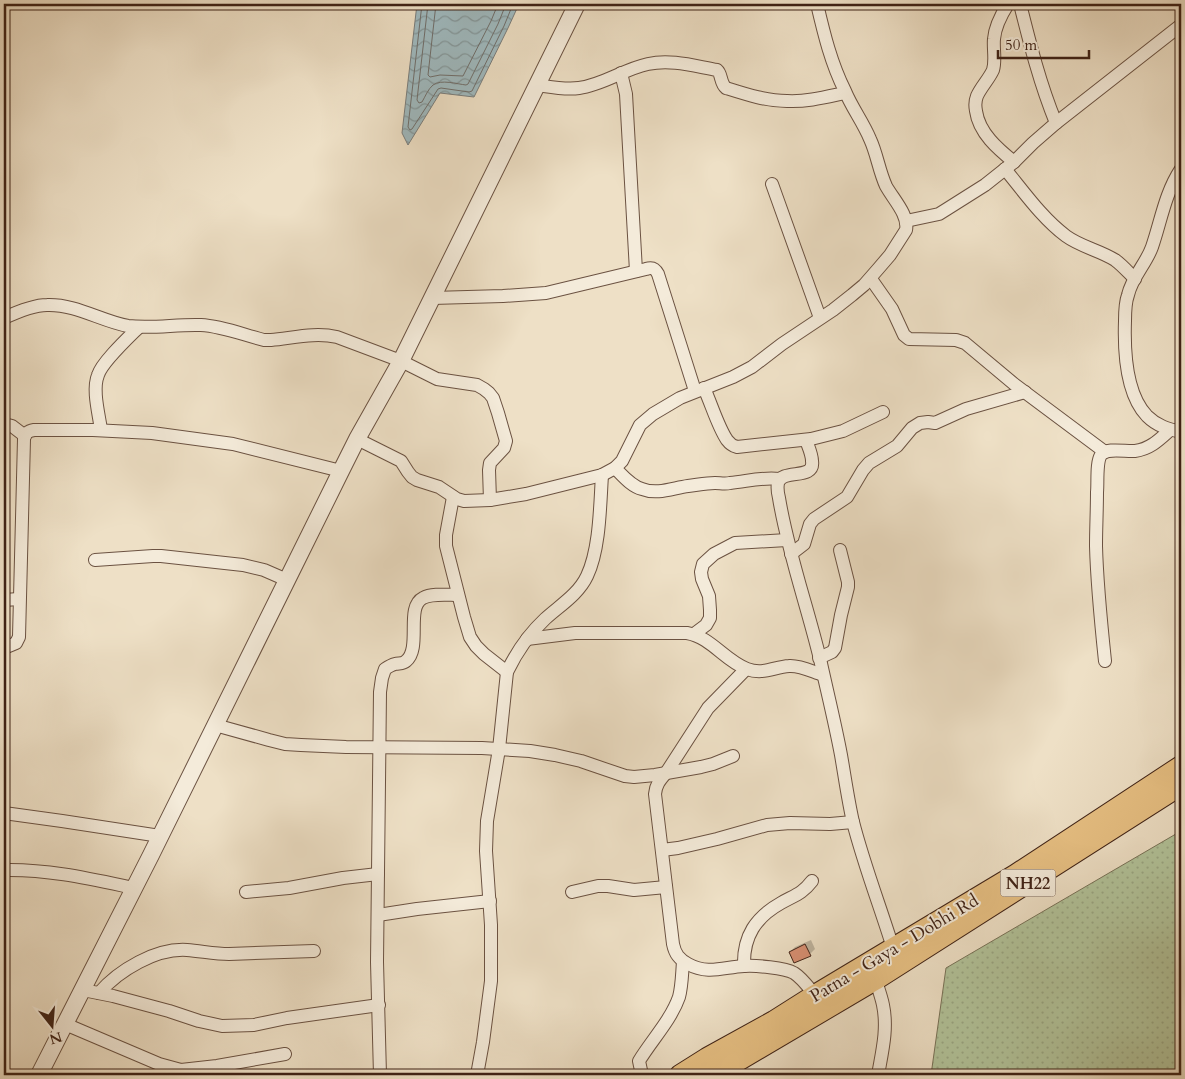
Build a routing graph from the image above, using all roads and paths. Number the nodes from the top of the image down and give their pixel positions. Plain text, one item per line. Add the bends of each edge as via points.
1 (577, 4) edge
2 (817, 4) edge
3 (1008, 4) edge
4 (1020, 4) edge
5 (1181, 25) edge
6 (621, 73) junction
7 (537, 85) junction
8 (845, 93) junction
9 (1056, 123) junction
10 (1010, 165) junction
11 (1181, 169) edge
12 (772, 184) dead end
13 (906, 221) junction
14 (636, 271) junction
15 (871, 278) junction
16 (1135, 279) junction
17 (432, 298) junction
18 (4, 318) edge
19 (820, 318) junction
20 (139, 327) junction
21 (401, 361) junction
22 (700, 390) junction
23 (1025, 392) junction
24 (883, 412) dead end
25 (4, 424) edge
26 (101, 430) junction
27 (1176, 431) edge
28 (25, 436) junction
29 (357, 440) junction
30 (806, 440) junction
31 (1105, 452) junction
32 (615, 468) junction
33 (341, 471) junction
34 (602, 474) junction
35 (780, 479) junction
36 (453, 496) junction
37 (490, 500) junction
38 (787, 540) junction
39 (840, 550) dead end
40 (791, 554) junction
41 (95, 560) dead end
42 (287, 580) junction
43 (458, 595) junction
44 (19, 599) junction
45 (4, 600) edge
46 (694, 634) junction
47 (527, 639) junction
48 (4, 648) edge
49 (819, 658) junction
50 (1105, 661) dead end
51 (746, 669) junction
52 (507, 672) junction
53 (823, 675) junction
54 (215, 725) junction
55 (380, 747) junction
56 (499, 749) junction
57 (733, 756) dead end
58 (1181, 766) edge
59 (666, 773) junction
60 (1181, 785) edge
61 (4, 813) edge
62 (853, 822) junction
63 (160, 836) junction
64 (662, 850) junction
65 (4, 870) edge
66 (378, 874) junction
67 (812, 881) dead end
68 (666, 887) junction
69 (134, 888) junction
70 (246, 892) dead end
71 (572, 892) dead end
72 (490, 901) junction
73 (378, 915) junction
74 (893, 948) junction
75 (314, 951) dead end
76 (683, 962) junction
77 (744, 966) junction
78 (873, 971) junction
79 (83, 990) junction
80 (100, 993) junction
81 (815, 995) junction
82 (378, 1005) junction
83 (66, 1024) junction
84 (284, 1054) dead end
85 (39, 1075) edge
86 (380, 1075) edge
87 (477, 1075) edge
88 (642, 1075) edge
89 (680, 1075) edge
90 (714, 1075) edge
91 (878, 1075) edge

1 - 7 street
2 - 8 street
3 - 10 street via 996,28 992,70 976,98 976,107 981,128
4 - 9 street via 1032,53
5 - 9 street
6 - 7 street via 579,88
6 - 8 street via 649,64 676,63 718,70 724,87 770,99 797,101
6 - 14 street via 626,94
7 - 17 street
8 - 13 street via 869,136 883,179
9 - 10 street
10 - 13 street via 947,210
10 - 16 street via 1042,213 1058,230 1114,260
11 - 16 street via 1165,202 1149,254
12 - 19 street
13 - 15 street via 906,230
14 - 17 street via 546,293
14 - 22 street via 656,270
15 - 19 street
15 - 23 street via 892,309 904,335 965,343
16 - 27 street via 1126,304 1126,356 1131,384 1146,415 1162,427
17 - 21 street
18 - 20 street via 46,304 73,308 116,323
19 - 22 street via 752,367
20 - 21 street via 202,325 271,340 328,335
20 - 26 street via 98,374 96,390
21 - 29 street
21 - 37 street via 437,379 477,385 492,398 506,440 504,448 490,463
22 - 30 street via 733,446
22 - 32 street via 669,404 645,420
23 - 31 street
23 - 40 street via 912,428 896,446 869,463 847,497 814,519 804,544
24 - 30 street via 842,431
25 - 28 street
26 - 28 street via 34,430
26 - 33 street via 233,444
27 - 31 street via 1135,451
28 - 44 street
29 - 33 street
29 - 36 street via 401,461 417,480 439,486
30 - 35 street via 812,468
31 - 50 street via 1100,455 1098,471 1096,545
32 - 34 street
32 - 35 street via 634,485 649,491
33 - 42 street
34 - 37 street
34 - 47 street via 596,548 587,577 578,590
35 - 38 street via 778,494
36 - 37 street via 464,501
36 - 43 street via 446,546
38 - 40 street
38 - 46 street via 735,543 714,554 704,564 701,572 709,596 710,618
39 - 49 street via 848,586 835,648
40 - 49 street
41 - 42 street via 161,556 249,566
42 - 54 street
43 - 52 street via 476,646
43 - 55 street via 430,596 418,602 412,654 401,664 385,669 382,678
44 - 45 street
44 - 48 street via 18,641
46 - 47 street via 575,634
46 - 51 street
47 - 52 street
49 - 53 street
51 - 53 street via 762,672 792,666
51 - 59 street via 708,708
52 - 56 street
53 - 62 street
54 - 55 street via 285,744
54 - 63 street
55 - 56 street
55 - 66 street
56 - 59 street via 555,755 625,776
56 - 72 street via 487,821
57 - 59 street via 713,764
58 - 74 main road, Patna - Gaya - Dobhi Rd via 1015,875
59 - 64 street via 659,780 655,794
60 - 78 main road, Patna - Gaya - Dobhi Rd / NH22
61 - 63 street
62 - 64 street via 767,824 717,839
62 - 74 street
63 - 69 street
64 - 68 street
65 - 69 street via 75,875
66 - 70 street
66 - 73 street
67 - 77 street via 798,895 773,908 756,923 745,944
68 - 71 street via 634,890 598,886
68 - 76 street via 673,944 677,957
69 - 79 street
72 - 73 street
72 - 87 street via 490,988
73 - 82 street
74 - 78 main road, Patna - Gaya - Dobhi Rd
75 - 80 street via 168,952 147,958 124,971
76 - 77 street via 706,970
76 - 88 street via 678,997 638,1061
77 - 81 street via 787,970 800,978
78 - 81 main road, Patna - Gaya - Dobhi Rd
78 - 90 main road, Patna - Gaya - Dobhi Rd
78 - 91 street via 886,1022
79 - 80 street
79 - 83 street
80 - 82 street via 222,1026 254,1025
81 - 89 main road, Patna - Gaya - Dobhi Rd
82 - 86 street
83 - 84 street via 159,1064 181,1070
83 - 85 street

